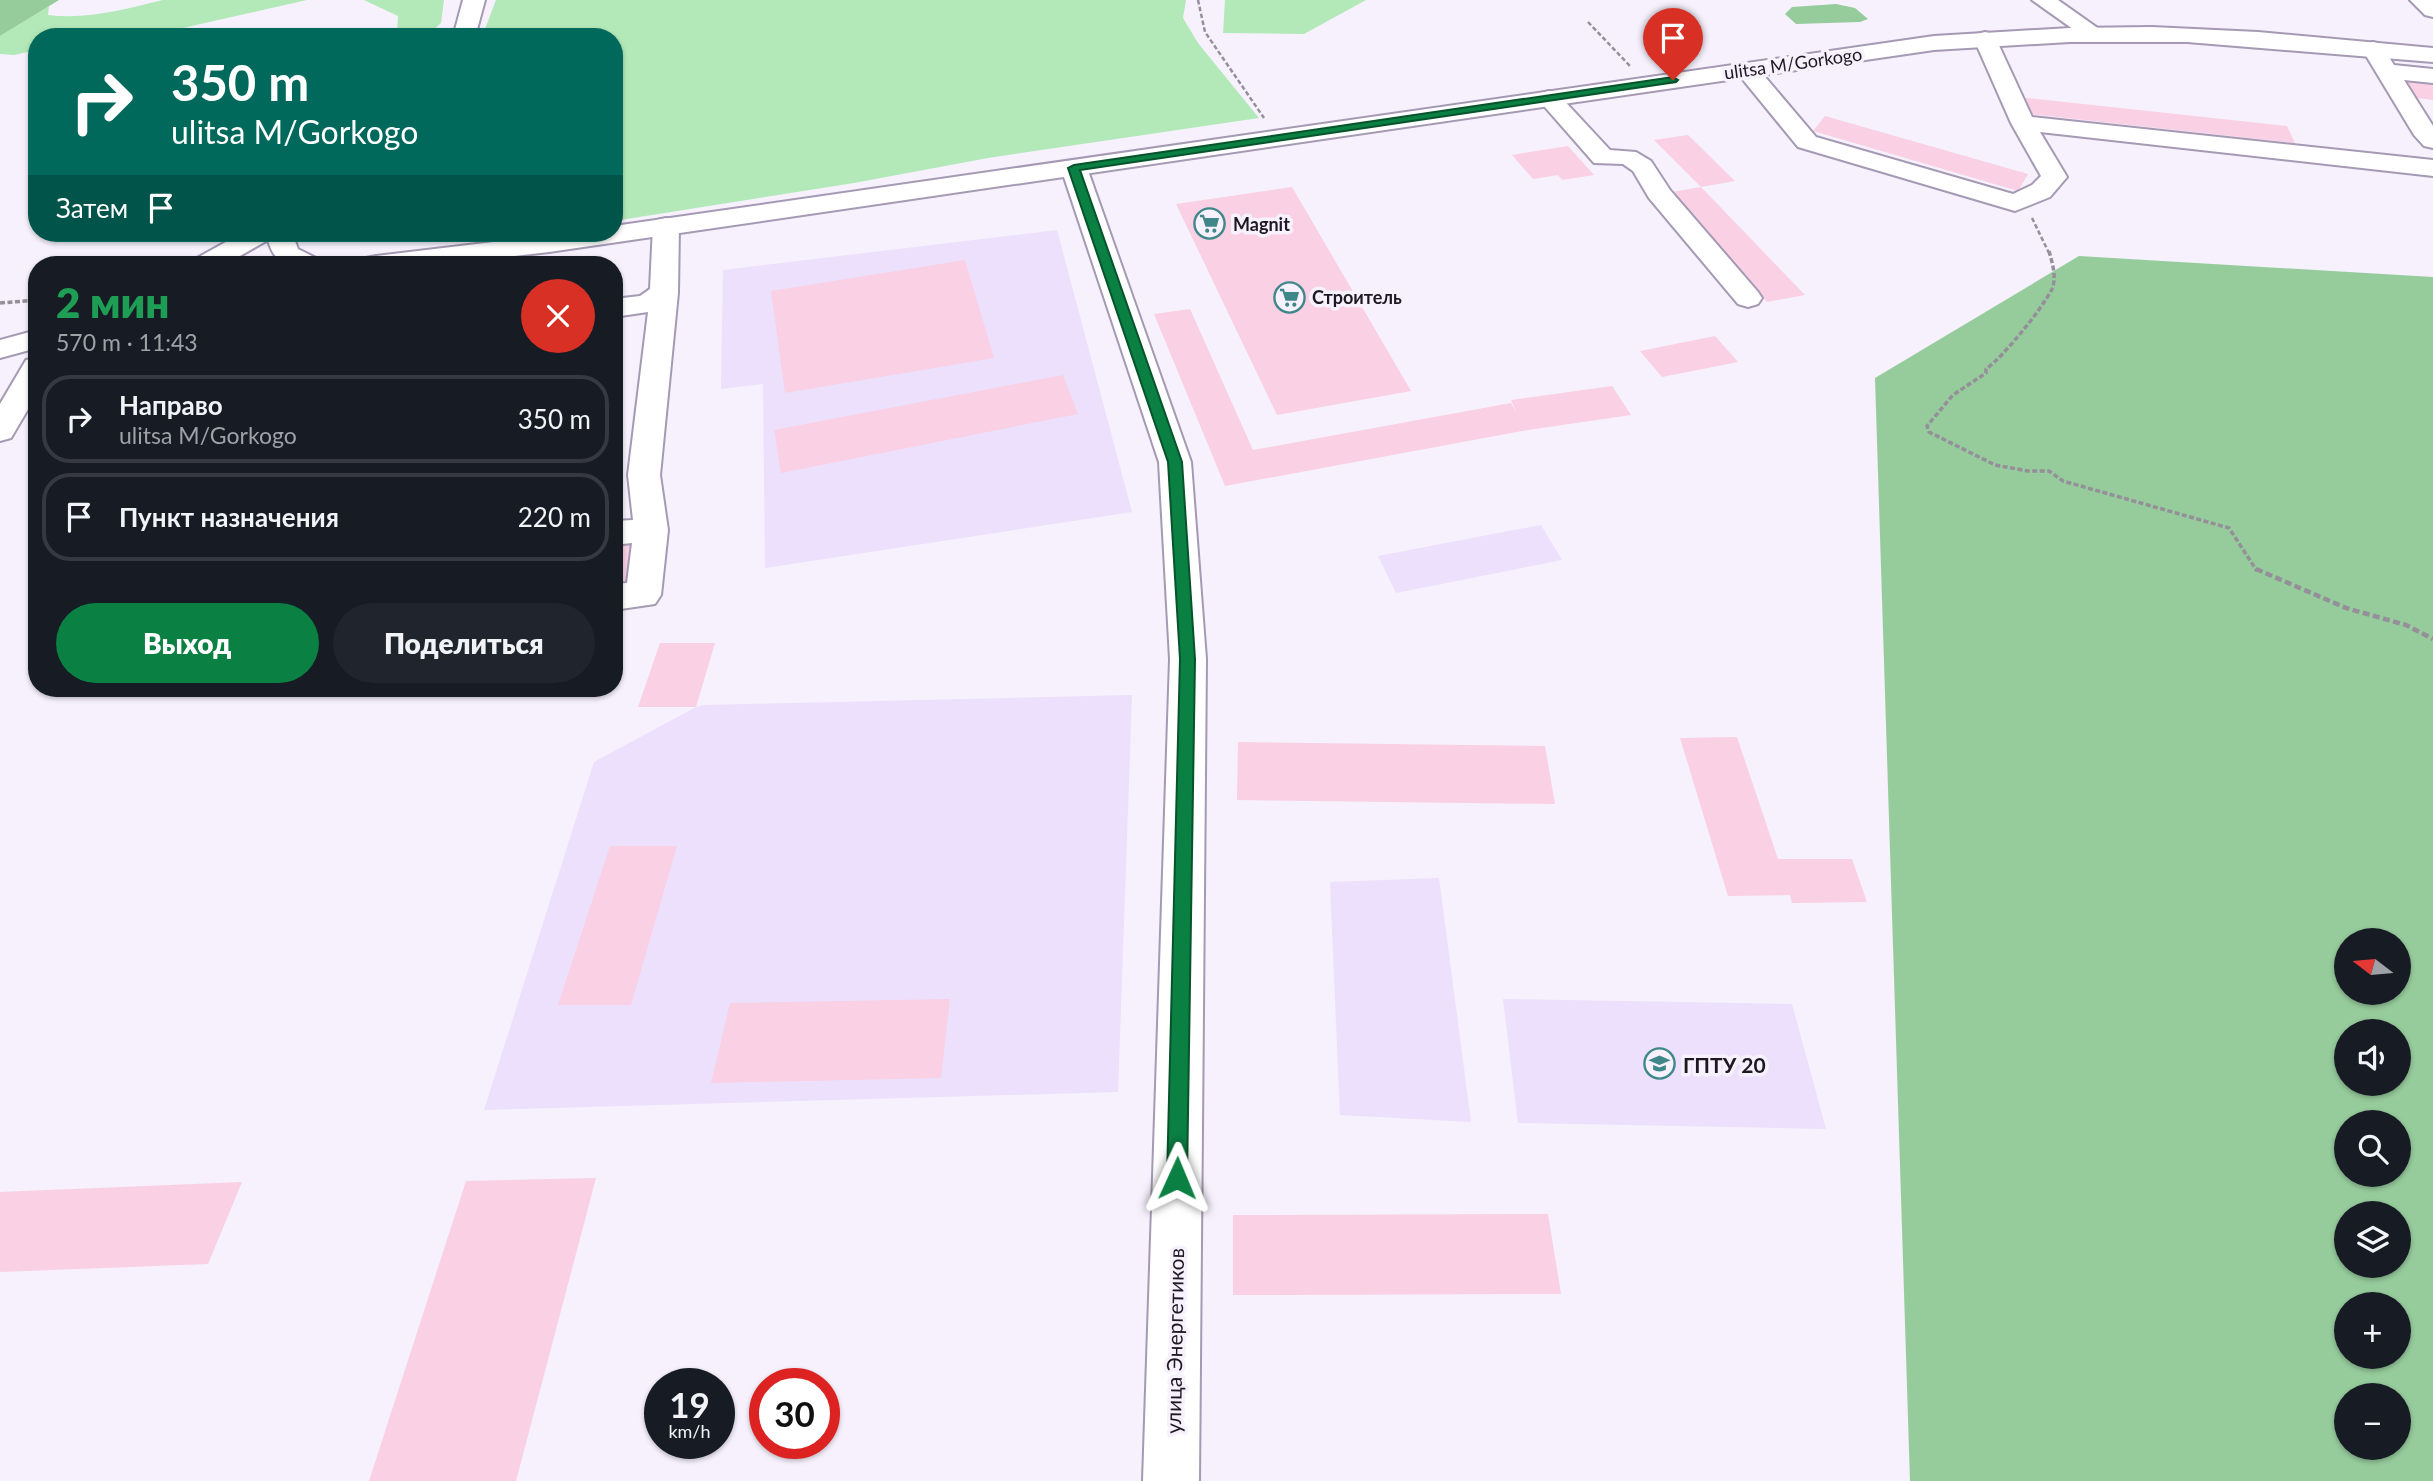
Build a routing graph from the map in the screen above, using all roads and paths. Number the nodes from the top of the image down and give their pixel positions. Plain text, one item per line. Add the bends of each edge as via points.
1 (474, 0) edge
2 (1198, 0) edge
3 (2421, 0) edge
4 (2050, 2) edge
5 (2433, 10) edge
6 (1588, 22) dead end
7 (466, 28) edge
8 (2095, 34) junction
9 (1985, 39) junction
10 (2373, 49) junction
11 (2433, 55) edge
12 (1747, 70) junction
13 (2386, 71) junction
14 (2433, 76) edge
15 (1648, 84) junction
16 (1549, 98) junction
17 (2023, 122) junction
18 (1269, 128) dead end
19 (2433, 141) edge
20 (1074, 168) junction
21 (2433, 168) edge
22 (2032, 217) dead end
23 (666, 226) junction
24 (623, 233) edge
25 (245, 242) edge
26 (414, 242) edge
27 (537, 242) edge
28 (562, 242) edge
29 (549, 244) junction
30 (221, 256) edge
31 (387, 256) edge
32 (445, 256) edge
33 (664, 293) junction
34 (1748, 298) dead end
35 (28, 301) edge
36 (0, 303) edge
37 (623, 307) edge
38 (28, 383) edge
39 (0, 431) edge
40 (651, 530) junction
41 (623, 532) edge
42 (623, 596) edge
43 (2433, 639) edge
44 (1169, 1480) edge

1 - 7 main road
2 - 18 path via 1205,32
3 - 5 main road
4 - 8 main road
6 - 15 path
8 - 9 main road, ulitsa M/Gorkogo
8 - 10 main road, ulitsa M/Gorkogo via 2236,38
9 - 12 main road, ulitsa M/Gorkogo
9 - 17 main road
10 - 11 main road, ulitsa M/Gorkogo
10 - 13 main road
12 - 15 main road, ulitsa M/Gorkogo
12 - 17 main road via 1807,142 2015,203 2041,191 2054,177
13 - 14 main road
13 - 19 main road
15 - 16 main road, ulitsa M/Gorkogo
16 - 20 main road, ulitsa M/Gorkogo
16 - 34 main road via 1603,158 1636,160
17 - 21 main road
20 - 23 main road, ulitsa M/Gorkogo
20 - 44 main road, улица Энергетиков via 1175,462 1188,659
22 - 43 path via 2043,234 2055,274 2052,288 2002,358 1944,404 1938,419 1927,426 1929,432 1995,465 2049,471 2063,481 2230,528 2258,572
23 - 24 main road, ulitsa M/Gorkogo
23 - 33 main road
25 - 30 main road
26 - 31 main road
27 - 29 main road
28 - 29 main road, ulitsa M/Gorkogo
29 - 32 main road, ulitsa M/Gorkogo
33 - 37 main road via 649,303
33 - 40 main road via 645,475
35 - 36 path
38 - 39 main road
40 - 41 main road
40 - 42 main road via 643,595

